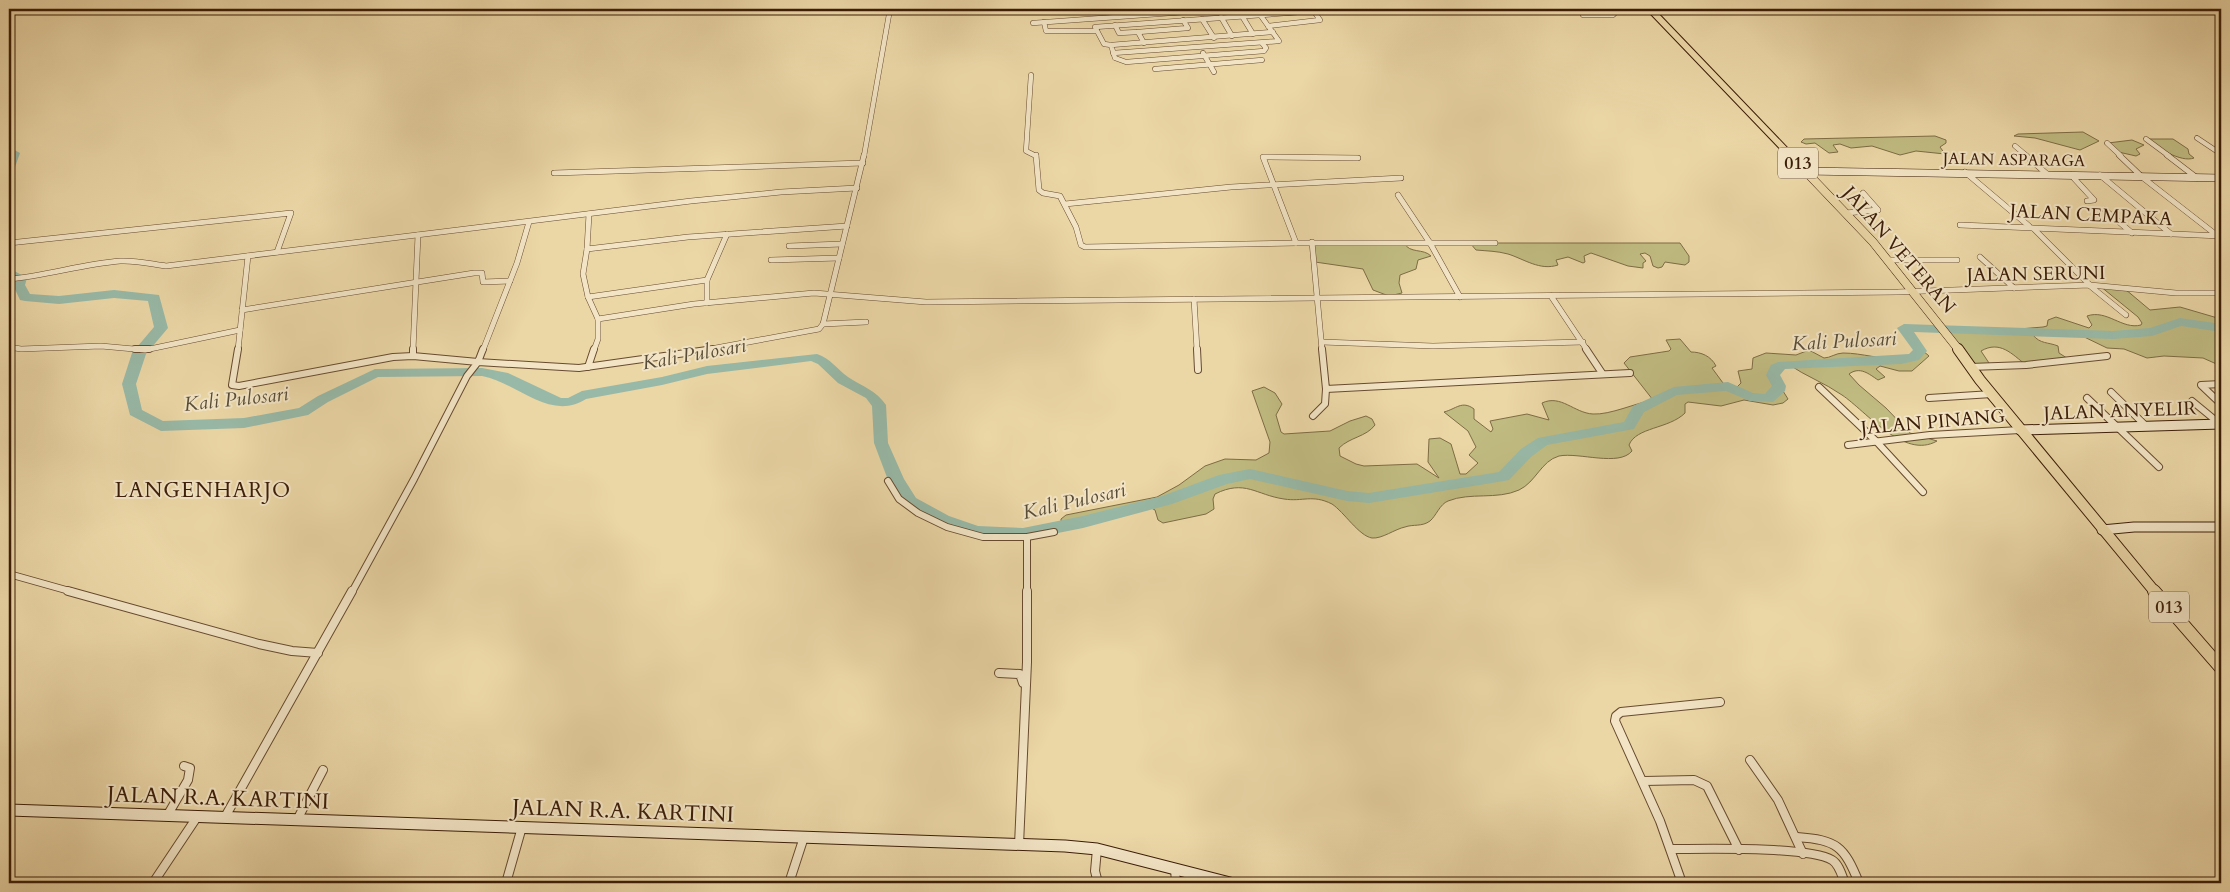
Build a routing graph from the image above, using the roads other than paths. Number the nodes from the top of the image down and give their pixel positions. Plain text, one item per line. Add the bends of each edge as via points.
1 (890, 9) edge
2 (1227, 9) edge
3 (1256, 9) edge
4 (1612, 9) edge
5 (1650, 9) edge
6 (1314, 10) edge
7 (1165, 13) junction
8 (1261, 15) junction
9 (1582, 15) dead end
10 (1242, 16) junction
11 (1221, 17) junction
12 (1090, 19) junction
13 (1202, 19) junction
14 (1183, 20) junction
15 (1064, 21) junction
16 (1170, 21) junction
17 (1044, 22) junction
18 (1033, 23) dead end
19 (1115, 25) junction
20 (1268, 26) junction
21 (1188, 28) junction
22 (1096, 29) junction
23 (1065, 32) junction
24 (1138, 32) junction
25 (1273, 32) junction
26 (1119, 34) junction
27 (1253, 34) junction
28 (1232, 36) junction
29 (1214, 38) junction
30 (1194, 39) junction
31 (1144, 43) junction
32 (1262, 43) junction
33 (1124, 44) junction
34 (1111, 45) junction
35 (1200, 47) junction
36 (1113, 53) junction
37 (1204, 56) junction
38 (1262, 60) dead end
39 (1210, 64) junction
40 (1155, 69) dead end
41 (1214, 72) dead end
42 (1031, 75) dead end
43 (2197, 138) dead end
44 (2146, 139) dead end
45 (2106, 144) dead end
46 (2015, 146) dead end
47 (2221, 154) edge
48 (1358, 158) dead end
49 (863, 162) junction
50 (1786, 170) dead end
51 (1805, 170) junction
52 (1964, 172) junction
53 (554, 173) dead end
54 (2047, 174) junction
55 (2071, 175) junction
56 (2100, 175) junction
57 (2142, 177) junction
58 (1401, 178) dead end
59 (2197, 178) junction
60 (2221, 178) edge
61 (1273, 185) junction
62 (857, 188) junction
63 (1863, 192) dead end
64 (1398, 195) dead end
65 (2087, 201) dead end
66 (1065, 204) junction
67 (2105, 210) dead end
68 (1846, 213) junction
69 (589, 214) junction
70 (529, 222) junction
71 (1960, 225) dead end
72 (847, 226) junction
73 (2031, 228) junction
74 (2132, 233) junction
75 (727, 234) junction
76 (418, 235) junction
77 (2172, 235) junction
78 (2220, 237) edge
79 (1296, 242) junction
80 (1312, 242) junction
81 (1430, 242) junction
82 (1495, 242) dead end
83 (9, 243) edge
84 (842, 244) junction
85 (789, 246) dead end
86 (587, 249) junction
87 (277, 252) junction
88 (248, 256) junction
89 (1980, 257) dead end
90 (839, 258) junction
91 (771, 260) dead end
92 (1887, 260) junction
93 (1957, 260) dead end
94 (9, 279) edge
95 (16, 279) junction
96 (707, 280) junction
97 (510, 281) junction
98 (417, 282) junction
99 (9, 285) edge
100 (2089, 285) junction
101 (2014, 288) junction
102 (1911, 291) junction
103 (830, 293) junction
104 (2221, 293) edge
105 (1551, 296) junction
106 (588, 297) junction
107 (1460, 297) junction
108 (1319, 298) junction
109 (1194, 300) junction
110 (707, 303) junction
111 (242, 310) junction
112 (2126, 315) dead end
113 (598, 319) junction
114 (866, 322) dead end
115 (823, 324) junction
116 (240, 330) junction
117 (1322, 342) junction
118 (1584, 342) junction
119 (9, 347) edge
120 (413, 356) junction
121 (2107, 356) dead end
122 (478, 362) junction
123 (588, 366) junction
124 (1970, 367) junction
125 (1198, 370) dead end
126 (1630, 373) dead end
127 (1602, 374) junction
128 (2221, 384) edge
129 (1819, 387) dead end
130 (1326, 389) junction
131 (2111, 392) dead end
132 (1992, 394) junction
133 (1929, 398) dead end
134 (2087, 398) dead end
135 (2192, 401) dead end
136 (2221, 404) edge
137 (1313, 416) dead end
138 (2220, 424) edge
139 (2146, 426) junction
140 (2117, 427) junction
141 (2020, 430) junction
142 (1876, 441) junction
143 (1848, 445) dead end
144 (2159, 467) dead end
145 (888, 481) dead end
146 (1923, 492) dead end
147 (2221, 527) edge
148 (2102, 530) junction
149 (1054, 532) dead end
150 (1027, 537) junction
151 (9, 574) edge
152 (318, 653) junction
153 (2221, 668) edge
154 (999, 673) dead end
155 (1720, 702) dead end
156 (1750, 760) dead end
157 (184, 766) dead end
158 (323, 770) dead end
159 (1644, 781) junction
160 (9, 810) edge
161 (167, 816) junction
162 (197, 817) junction
163 (225, 817) junction
164 (297, 820) junction
165 (522, 827) junction
166 (804, 837) junction
167 (1797, 837) junction
168 (1017, 844) junction
169 (1097, 849) junction
170 (1672, 849) junction
171 (1739, 850) junction
172 (1803, 854) junction
173 (1175, 869) junction
174 (153, 883) edge
175 (506, 883) edge
176 (790, 883) edge
177 (1098, 883) edge
178 (1176, 883) edge
179 (1230, 883) edge
180 (1682, 883) edge
181 (1845, 883) edge
182 (1858, 883) edge

1 - 49 street
2 - 7 street
3 - 8 street
4 - 9 street via 1613,15
5 - 51 main road, JALAN VETERAN / 013
6 - 8 street
6 - 20 street via 1320,20
7 - 12 street
7 - 16 street
8 - 10 street
8 - 20 street
10 - 11 street
10 - 27 street
11 - 13 street
11 - 28 street
12 - 15 street
12 - 22 street
13 - 14 street
13 - 29 street
14 - 16 street
14 - 21 street
15 - 17 street
15 - 23 street
16 - 19 street
17 - 18 street
17 - 23 street via 1046,31
19 - 22 street
19 - 26 street
20 - 25 street
21 - 24 street
21 - 30 street
22 - 23 street
22 - 34 street via 1104,44
24 - 26 street
24 - 31 street
25 - 27 street
25 - 32 street via 1279,41
26 - 33 street
27 - 28 street
28 - 29 street
29 - 30 street
30 - 31 street
30 - 35 street
31 - 33 street
32 - 35 street
32 - 37 street via 1266,48 1264,51
33 - 34 street
34 - 36 street
35 - 36 street
35 - 37 street
36 - 37 street via 1118,60 1126,62
37 - 39 street
38 - 39 street
39 - 40 street
39 - 41 street
42 - 66 street via 1026,151 1036,155 1041,192 1057,194
43 - 47 street
44 - 59 street
45 - 57 street
46 - 54 street
48 - 61 street via 1264,156
49 - 53 street
49 - 62 street
50 - 51 street
51 - 52 main road, JALAN ASPARAGA
51 - 68 main road, JALAN VETERAN / 013
52 - 54 main road, JALAN ASPARAGA
52 - 73 street
54 - 55 main road, JALAN ASPARAGA
55 - 56 main road, JALAN ASPARAGA
55 - 65 street via 2094,200
56 - 57 main road, JALAN ASPARAGA
56 - 77 street
57 - 59 main road, JALAN ASPARAGA
57 - 78 street
58 - 61 street
59 - 60 main road, JALAN ASPARAGA
61 - 66 street
61 - 79 street
62 - 69 street via 781,192
62 - 72 street
63 - 68 street via 1878,210
64 - 81 street
66 - 79 street via 1085,247
67 - 74 street
68 - 92 main road, JALAN VETERAN / 013
69 - 70 street
69 - 86 street
70 - 76 street
70 - 97 street
71 - 73 street, JALAN CEMPAKA
72 - 75 street
72 - 84 street
73 - 74 street, JALAN CEMPAKA
73 - 100 street
74 - 77 street, JALAN CEMPAKA
75 - 86 street
75 - 96 street
76 - 87 street
76 - 98 street
77 - 78 street, JALAN CEMPAKA
79 - 80 street
80 - 81 street
80 - 108 street
81 - 82 street
81 - 107 street
83 - 87 street via 291,213
84 - 85 street
84 - 90 street
86 - 106 street via 583,274
87 - 88 street
88 - 95 street via 166,266 122,261 71,267
88 - 111 street
89 - 101 street
90 - 91 street
90 - 103 street
92 - 93 street
92 - 102 main road, JALAN VETERAN / 013
94 - 95 street
95 - 99 street
96 - 106 street
96 - 110 street
97 - 98 street via 483,282 479,272
97 - 122 street
98 - 111 street
98 - 120 street
100 - 101 street, JALAN SERUNI
100 - 104 street, JALAN SERUNI via 2176,293
100 - 112 street
101 - 102 street, JALAN SERUNI
102 - 105 street
102 - 124 main road, JALAN VETERAN / 013
103 - 109 street via 916,302
103 - 110 street
103 - 115 street
105 - 107 street
105 - 118 street
106 - 113 street
107 - 108 street
108 - 109 street
108 - 117 street
109 - 125 street
110 - 113 street
111 - 116 street
113 - 123 street via 598,339
114 - 115 street
115 - 123 street via 819,329 803,333 722,348
116 - 119 street via 146,350 101,346
116 - 120 street via 231,383 235,386
117 - 118 street via 1433,346
117 - 130 street
118 - 127 street
120 - 122 street
121 - 124 street
122 - 123 street
122 - 152 street via 469,373
124 - 132 main road, JALAN VETERAN / 013
126 - 127 street
127 - 130 street
128 - 136 street via 2200,385
129 - 142 street
130 - 137 street via 1325,404
131 - 139 street
132 - 133 street
132 - 141 main road, JALAN VETERAN / 013
134 - 140 street
135 - 138 street
138 - 139 street, JALAN ANYELIR
139 - 140 street, JALAN ANYELIR
140 - 141 street, JALAN ANYELIR
140 - 144 street
141 - 142 street, JALAN PINANG
141 - 148 main road, JALAN VETERAN / 013
142 - 143 street, JALAN PINANG
142 - 146 street
145 - 150 street via 899,499 946,527 983,537
147 - 148 main road
148 - 153 main road, 013
149 - 150 street
150 - 168 street via 1027,662
151 - 152 street via 260,644
152 - 163 street
154 - 168 street via 1020,674 1023,678
155 - 159 street via 1617,713 1615,722
156 - 167 street via 1768,782
157 - 161 street via 190,768 188,780
158 - 164 street
159 - 170 street
159 - 171 street via 1694,780 1707,786
160 - 161 main road, JALAN R.A. KARTINI
161 - 162 main road, JALAN R.A. KARTINI
162 - 163 main road, JALAN R.A. KARTINI
162 - 174 street
163 - 164 main road, JALAN R.A. KARTINI
164 - 165 main road, JALAN R.A. KARTINI
165 - 166 main road, JALAN R.A. KARTINI
165 - 175 street
166 - 168 main road, JALAN R.A. KARTINI
166 - 176 street
167 - 172 street
167 - 182 street via 1832,841 1844,849
168 - 169 main road, JALAN R.A. KARTINI
169 - 173 main road, JALAN R.A. KARTINI
169 - 177 street via 1095,871
170 - 171 street
170 - 180 street
171 - 172 street
172 - 181 street via 1833,860
173 - 178 street
173 - 179 main road, JALAN R.A. KARTINI

